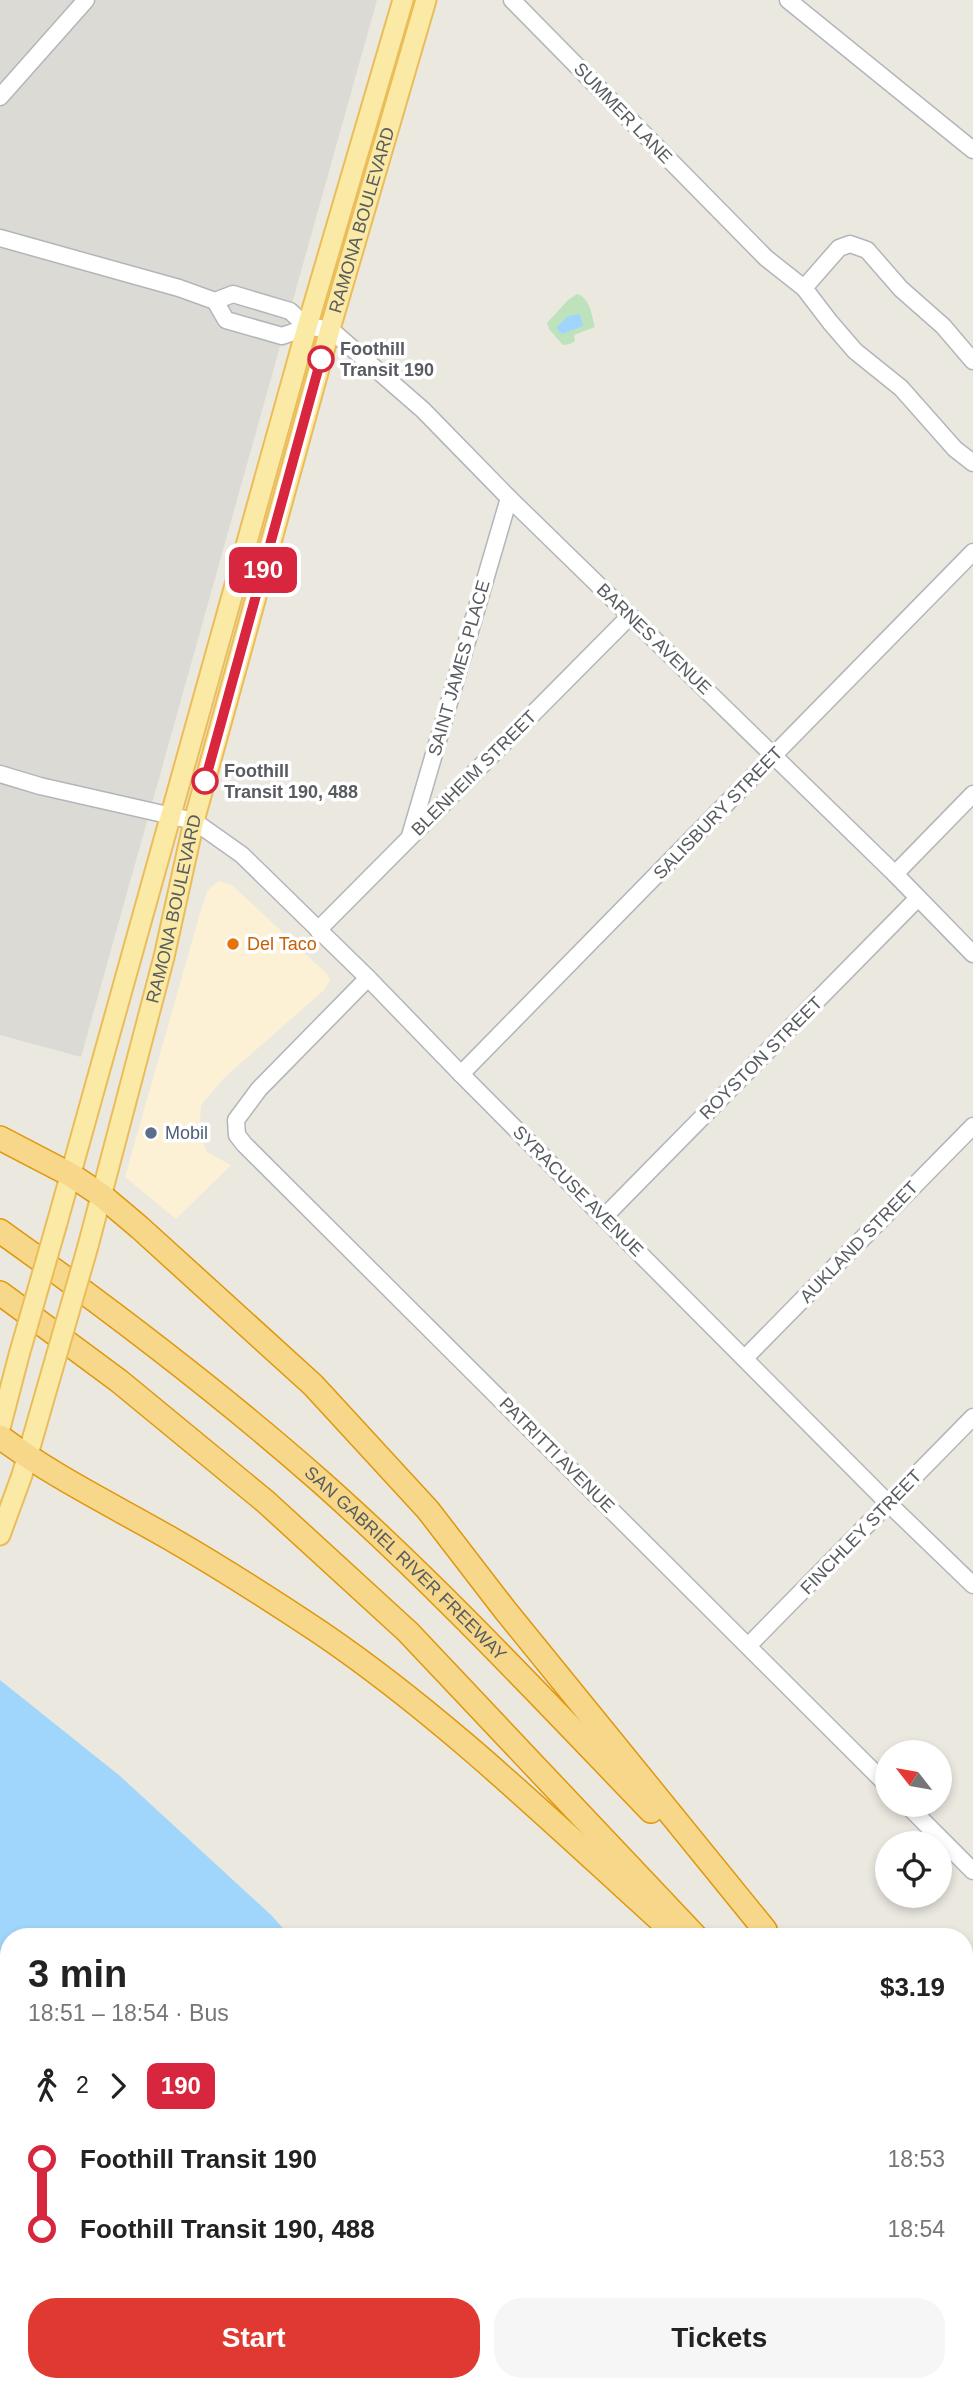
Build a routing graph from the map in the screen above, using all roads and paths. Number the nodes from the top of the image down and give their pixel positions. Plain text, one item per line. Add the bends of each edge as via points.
1 (86, 0) edge
2 (403, 0) edge
3 (426, 0) edge
4 (512, 0) edge
5 (788, 0) edge
6 (0, 97) edge
7 (973, 150) edge
8 (0, 238) edge
9 (804, 288) junction
10 (215, 300) junction
11 (307, 327) junction
12 (330, 329) junction
13 (973, 361) edge
14 (973, 463) edge
15 (509, 498) junction
16 (973, 552) edge
17 (630, 616) junction
18 (774, 757) junction
19 (0, 774) edge
20 (973, 794) edge
21 (171, 816) junction
22 (194, 821) junction
23 (409, 838) junction
24 (895, 874) junction
25 (918, 898) junction
26 (318, 930) junction
27 (973, 954) edge
28 (368, 978) junction
29 (461, 1074) junction
30 (973, 1126) edge
31 (0, 1138) edge
32 (71, 1175) junction
33 (101, 1195) junction
34 (604, 1217) junction
35 (0, 1231) edge
36 (0, 1293) edge
37 (745, 1358) junction
38 (973, 1417) edge
39 (0, 1427) edge
40 (0, 1437) edge
41 (27, 1457) junction
42 (888, 1503) junction
43 (0, 1535) edge
44 (973, 1585) edge
45 (748, 1646) junction
46 (875, 1773) edge
47 (919, 1817) edge
48 (973, 1871) edge
49 (669, 1928) edge
50 (687, 1928) edge
51 (762, 1928) edge
52 (763, 1928) edge

1 - 6 street
2 - 11 main road, RAMONA BOULEVARD
3 - 12 main road, RAMONA BOULEVARD
4 - 9 street, SUMMER LANE via 733,226
5 - 7 street
8 - 10 street
9 - 13 street via 839,248 850,244 867,250
9 - 14 street, SUMMER LANE via 855,351 901,387 946,440
10 - 11 street via 233,294 290,311
10 - 11 street via 226,320 282,336
11 - 12 street
11 - 21 main road, RAMONA BOULEVARD
12 - 15 street, BARNES AVENUE via 422,410
12 - 22 main road, RAMONA BOULEVARD
15 - 17 street, BARNES AVENUE
15 - 23 street, SAINT JAMES PLACE
16 - 18 street, SALISBURY STREET
17 - 18 street, BARNES AVENUE
17 - 23 street, BLENHEIM STREET
18 - 24 street, BARNES AVENUE
18 - 29 street, SALISBURY STREET
19 - 21 street, SYRACUSE AVENUE
20 - 24 street
21 - 22 street, SYRACUSE AVENUE
21 - 32 main road, RAMONA BOULEVARD
22 - 26 street, SYRACUSE AVENUE via 242,855
22 - 33 main road, RAMONA BOULEVARD via 164,957
23 - 26 street, BLENHEIM STREET
24 - 25 street, BARNES AVENUE
25 - 27 street, BARNES AVENUE
25 - 34 street, ROYSTON STREET
26 - 28 street, SYRACUSE AVENUE
28 - 29 street, SYRACUSE AVENUE
28 - 45 street, PATRITTI AVENUE via 259,1089 236,1120 237,1135
29 - 34 street, SYRACUSE AVENUE
30 - 37 street, AUKLAND STREET
31 - 32 highway
32 - 33 highway
32 - 39 main road, RAMONA BOULEVARD, bridge
33 - 41 main road, RAMONA BOULEVARD, bridge
33 - 52 highway via 313,1385 390,1467
34 - 37 street, SYRACUSE AVENUE
35 - 51 highway, SAN GABRIEL RIVER FREEWAY via 116,1314 330,1490 472,1624
36 - 50 highway via 119,1381 266,1502 398,1623
37 - 42 street, SYRACUSE AVENUE
38 - 42 street, FINCHLEY STREET
40 - 41 highway
41 - 43 main road, RAMONA BOULEVARD
41 - 49 highway via 251,1588 376,1673 510,1784
42 - 44 street, SYRACUSE AVENUE
42 - 45 street, FINCHLEY STREET
45 - 46 street, PATRITTI AVENUE
47 - 48 street

